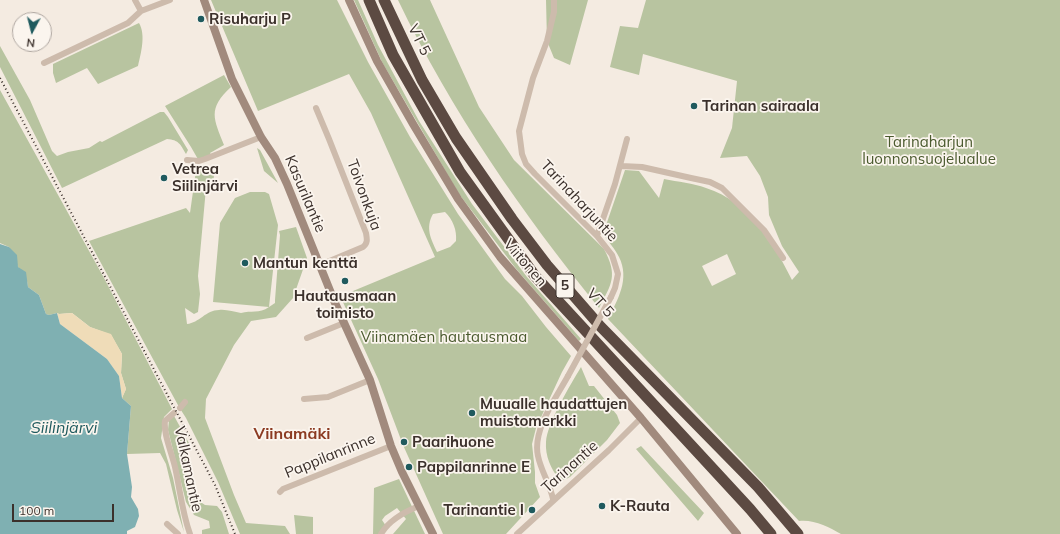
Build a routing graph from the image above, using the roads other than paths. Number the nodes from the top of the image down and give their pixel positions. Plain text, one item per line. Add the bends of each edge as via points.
1 (135, 0) edge
2 (170, 0) edge
3 (204, 0) edge
4 (349, 0) edge
5 (368, 0) edge
6 (384, 0) edge
7 (554, 0) edge
8 (141, 11) junction
9 (44, 63) dead end
10 (316, 108) dead end
11 (261, 137) junction
12 (628, 139) dead end
13 (187, 160) dead end
14 (621, 166) junction
15 (597, 236) junction
16 (783, 258) dead end
17 (320, 265) junction
18 (344, 323) junction
19 (307, 338) dead end
20 (370, 380) junction
21 (304, 399) dead end
22 (185, 402) dead end
23 (180, 408) dead end
24 (174, 413) dead end
25 (641, 418) junction
26 (391, 446) junction
27 (280, 492) dead end
28 (554, 499) junction
29 (419, 506) junction
30 (167, 524) dead end
31 (178, 534) edge
32 (190, 534) edge
33 (381, 534) edge
34 (433, 534) edge
35 (517, 534) edge
36 (737, 534) edge
37 (771, 534) edge
38 (798, 534) edge

1 - 8 street
2 - 8 street
3 - 11 main road, Kasurilantie via 232,79
4 - 25 main road, Viitonen via 377,61 458,199 500,257
5 - 37 highway, VT 5 / 5 via 393,55 460,172 535,276
6 - 38 highway, VT 5 / 5 via 422,80 456,138 547,265 600,326 758,488
7 - 15 street, Tarinaharjuntie via 554,12 547,41 533,78 519,131 521,150 526,164
8 - 9 street via 128,23
10 - 17 street, Toivonkuja via 367,239 362,247
11 - 13 street via 199,161
11 - 17 main road, Kasurilantie via 275,158
12 - 14 street
14 - 15 street
14 - 16 street via 642,167 710,182 722,188 764,230
15 - 28 street, Tarinaharjuntie, bridge via 612,255 617,269 617,280 611,297 547,413 538,438 538,456
17 - 18 main road, Kasurilantie
18 - 19 street
18 - 20 main road, Kasurilantie
20 - 21 street via 328,397
20 - 26 main road, Kasurilantie
22 - 23 street, Valkamantie
24 - 32 street, Valkamantie via 165,421 165,428
25 - 28 street, Tarinantie
25 - 36 main road, Viitonen
26 - 27 street, Pappilanrinne
26 - 29 main road, Kasurilantie
28 - 35 street, Tarinantie
29 - 33 street via 386,526
29 - 34 main road, Kasurilantie
30 - 31 street

